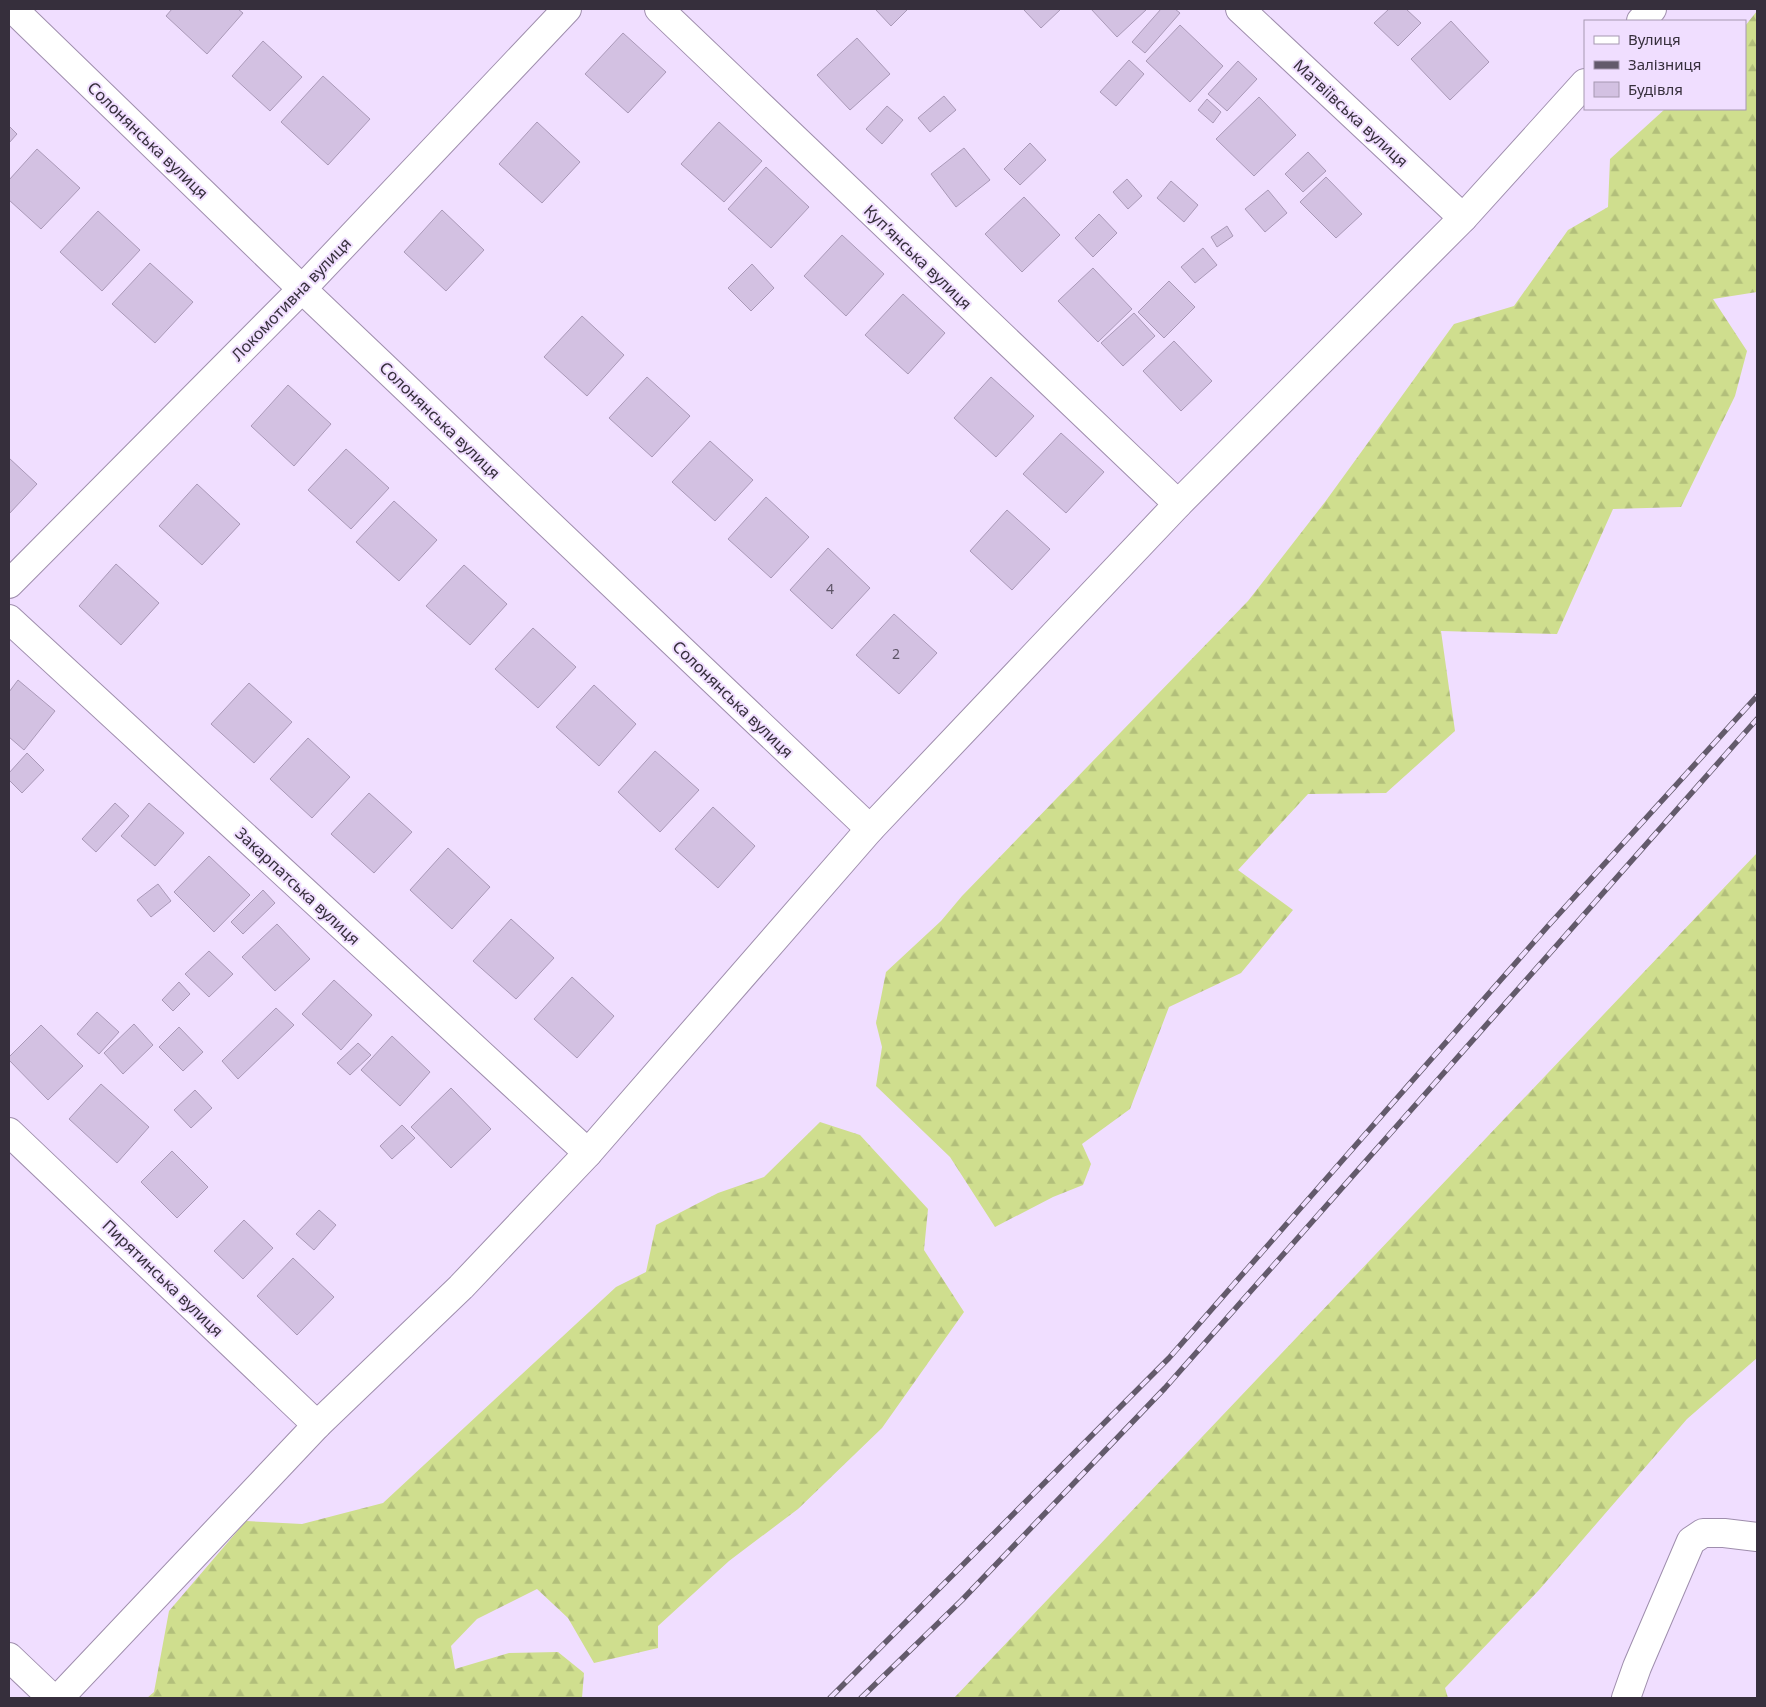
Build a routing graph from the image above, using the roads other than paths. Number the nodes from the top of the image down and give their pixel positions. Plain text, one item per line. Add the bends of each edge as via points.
1 (12, 9) edge
2 (567, 9) edge
3 (659, 9) edge
4 (1240, 9) edge
5 (1652, 9) edge
6 (1642, 20) edge
7 (1584, 84) edge
8 (1463, 218) junction
9 (302, 289) junction
10 (1178, 504) junction
11 (9, 584) edge
12 (9, 620) edge
13 (870, 829) junction
14 (9, 1132) edge
15 (588, 1152) junction
16 (317, 1425) junction
17 (1757, 1537) edge
18 (9, 1657) edge
19 (52, 1698) edge
20 (60, 1698) edge
21 (1626, 1698) edge

1 - 9 street, Солонянська вулиця
2 - 9 street, Локомотивна вулиця
3 - 10 street, Купʼянська вулиця
4 - 8 street, Матвіївська вулиця
5 - 6 street
7 - 8 street
8 - 10 street
9 - 11 street, Локомотивна вулиця
9 - 13 street, Солонянська вулиця
10 - 13 street
12 - 15 street, Закарпатська вулиця
13 - 15 street
14 - 16 street, Пирятинська вулиця
15 - 16 street via 461,1286
16 - 20 street
17 - 21 street via 1703,1533 1690,1541
18 - 19 street

